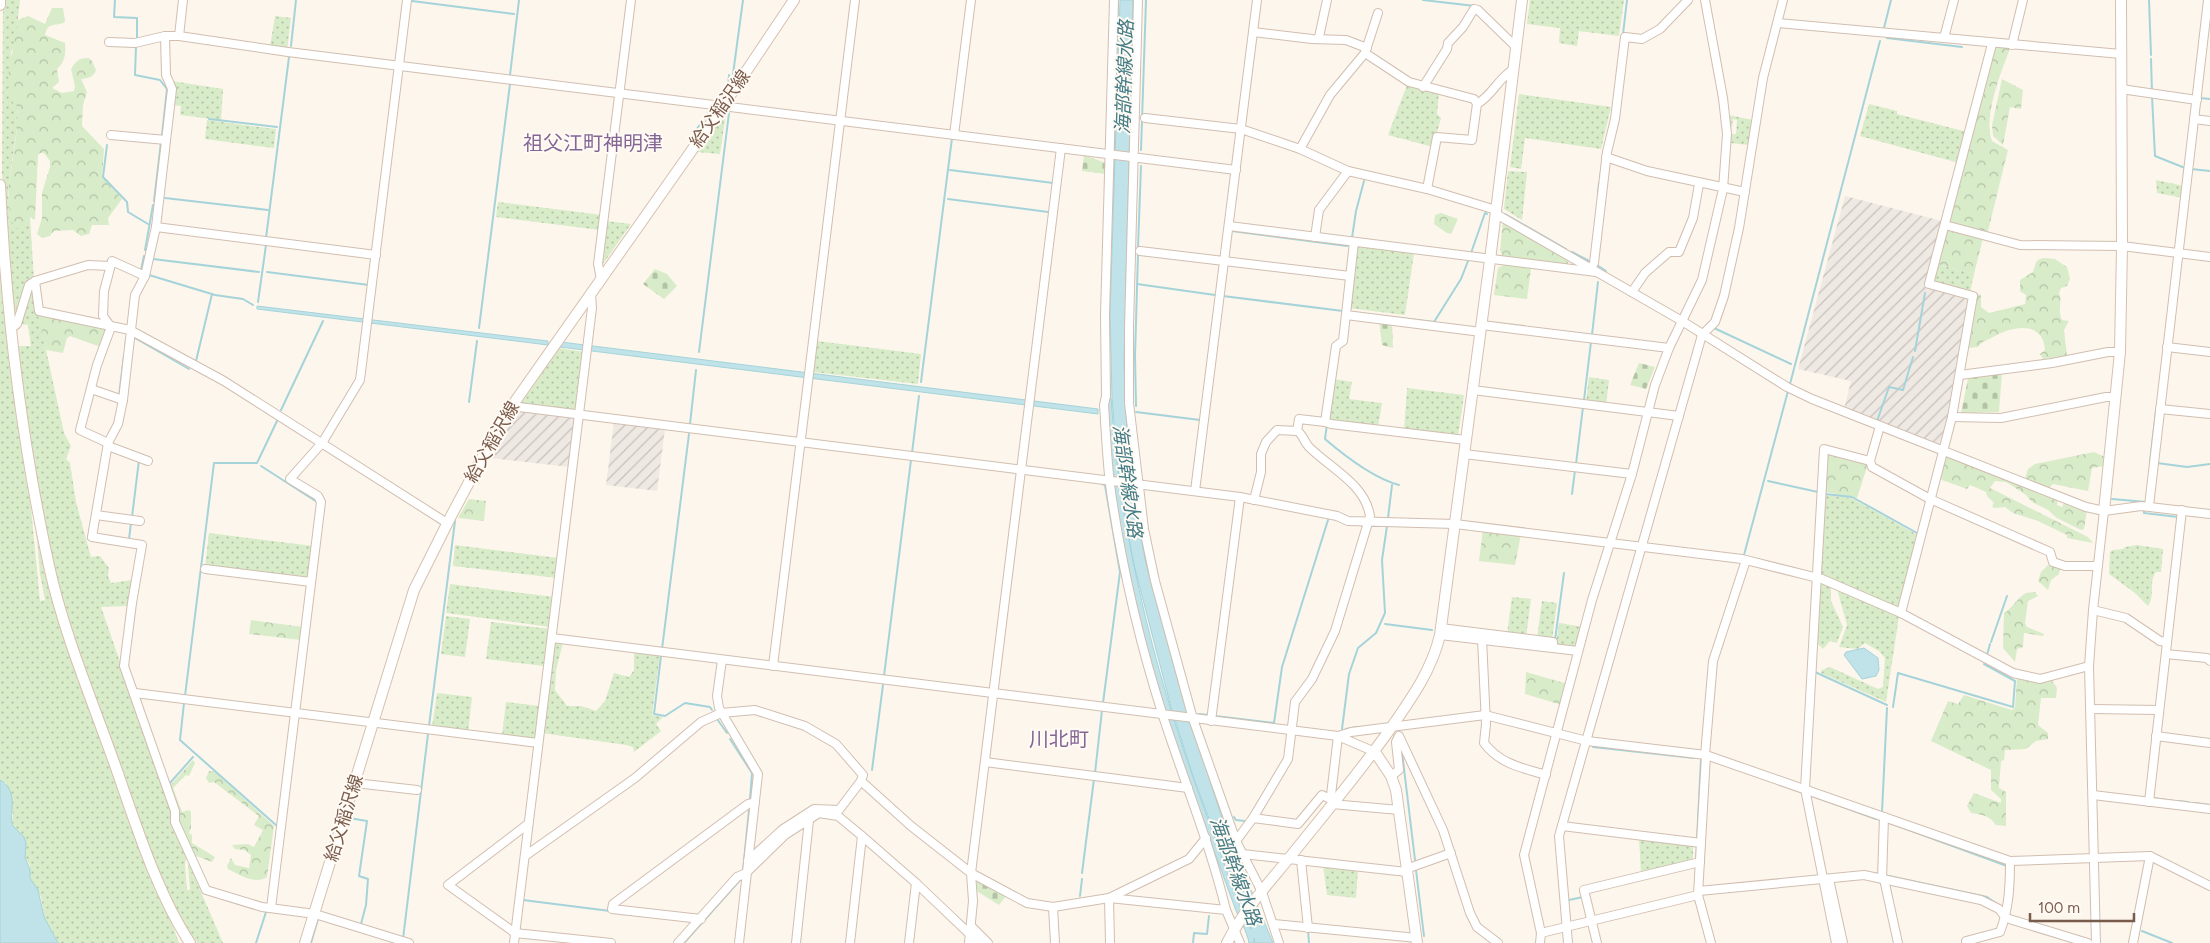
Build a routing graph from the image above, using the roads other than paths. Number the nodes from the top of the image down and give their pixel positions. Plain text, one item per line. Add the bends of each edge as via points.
1 (0, 0) edge
2 (184, 0) edge
3 (407, 0) edge
4 (631, 0) edge
5 (794, 0) edge
6 (855, 0) edge
7 (971, 0) edge
8 (1114, 0) edge
9 (1138, 0) edge
10 (1257, 0) edge
11 (1327, 0) edge
12 (1522, 0) edge
13 (1688, 0) edge
14 (1705, 0) edge
15 (1784, 0) edge
16 (1954, 0) edge
17 (2023, 0) edge
18 (2121, 0) edge
19 (2208, 0) edge
20 (0, 4) edge
21 (1378, 13) dead end
22 (1778, 23) junction
23 (1253, 32) junction
24 (166, 36) junction
25 (179, 36) junction
26 (1319, 38) junction
27 (1944, 38) junction
28 (109, 42) dead end
29 (1992, 44) junction
30 (2012, 45) junction
31 (1516, 46) junction
32 (1366, 51) junction
33 (2121, 54) junction
34 (399, 66) junction
35 (1514, 69) junction
36 (1423, 87) junction
37 (2121, 89) junction
38 (620, 93) junction
39 (2196, 100) junction
40 (1477, 104) junction
41 (723, 106) junction
42 (1145, 118) dead end
43 (840, 120) junction
44 (2194, 120) junction
45 (2210, 121) edge
46 (1241, 129) junction
47 (111, 135) dead end
48 (954, 135) junction
49 (166, 140) junction
50 (1061, 148) junction
51 (1300, 149) junction
52 (1110, 156) junction
53 (1134, 156) junction
54 (1606, 157) junction
55 (1236, 170) junction
56 (1348, 171) junction
57 (1699, 184) junction
58 (0, 185) edge
59 (1427, 189) junction
60 (1723, 189) junction
61 (1745, 192) junction
62 (1496, 212) junction
63 (1945, 225) junction
64 (1229, 226) junction
65 (156, 227) junction
66 (1315, 237) junction
67 (1354, 242) junction
68 (2122, 246) junction
69 (1140, 251) dead end
70 (2178, 253) junction
71 (376, 255) junction
72 (2210, 256) edge
73 (1490, 260) junction
74 (1224, 261) junction
75 (110, 266) junction
76 (1594, 270) junction
77 (145, 276) junction
78 (1350, 276) junction
79 (601, 280) junction
80 (35, 281) junction
81 (1632, 292) junction
82 (591, 294) junction
83 (1346, 315) junction
84 (1682, 321) junction
85 (111, 327) junction
86 (12, 328) junction
87 (1481, 328) junction
88 (130, 330) junction
89 (1702, 335) junction
90 (2167, 347) junction
91 (1669, 348) junction
92 (2120, 352) junction
93 (2210, 352) edge
94 (1960, 375) junction
95 (90, 389) junction
96 (1473, 390) junction
97 (2116, 397) junction
98 (122, 400) junction
99 (511, 406) junction
100 (2160, 409) junction
101 (1647, 412) junction
102 (2210, 414) edge
103 (579, 416) junction
104 (1679, 416) junction
105 (1952, 417) junction
106 (1325, 422) junction
107 (1880, 426) junction
108 (1298, 431) junction
109 (1466, 440) junction
110 (800, 442) junction
111 (322, 443) junction
112 (108, 445) junction
113 (1942, 450) junction
114 (1464, 454) junction
115 (148, 461) dead end
116 (1870, 461) junction
117 (1021, 470) junction
118 (1632, 474) junction
119 (1110, 480) junction
120 (1138, 484) junction
121 (1195, 491) junction
122 (1240, 497) junction
123 (1930, 499) junction
124 (1254, 500) junction
125 (2149, 506) junction
126 (2182, 510) junction
127 (2104, 511) junction
128 (2210, 514) edge
129 (96, 515) junction
130 (140, 521) dead end
131 (1370, 522) junction
132 (447, 524) junction
133 (1455, 524) junction
134 (1611, 543) junction
135 (1641, 547) junction
136 (1746, 560) junction
137 (2098, 566) junction
138 (205, 569) dead end
139 (1817, 578) junction
140 (311, 582) junction
141 (2093, 610) junction
142 (1901, 613) junction
143 (1441, 631) junction
144 (552, 638) junction
145 (1482, 639) junction
146 (2167, 642) junction
147 (1553, 648) junction
148 (1578, 651) junction
149 (2166, 654) junction
150 (722, 660) junction
151 (2210, 661) edge
152 (773, 666) junction
153 (2090, 666) junction
154 (134, 693) junction
155 (994, 694) junction
156 (2091, 709) junction
157 (2159, 710) junction
158 (295, 713) junction
159 (722, 713) junction
160 (1164, 715) junction
161 (1485, 715) junction
162 (1191, 719) junction
163 (1211, 721) junction
164 (373, 723) junction
165 (1391, 727) junction
166 (1292, 731) junction
167 (1556, 734) junction
168 (1338, 736) junction
169 (2156, 736) junction
170 (1587, 741) junction
171 (538, 743) junction
172 (2210, 743) edge
173 (1375, 752) junction
174 (1705, 755) junction
175 (985, 762) junction
176 (1546, 775) junction
177 (1391, 776) junction
178 (861, 781) junction
179 (355, 782) junction
180 (1188, 788) junction
181 (1805, 789) junction
182 (417, 790) dead end
183 (2093, 795) junction
184 (755, 802) junction
185 (2149, 802) junction
186 (1332, 804) junction
187 (2210, 809) edge
188 (1399, 810) junction
189 (1884, 817) junction
190 (1253, 818) junction
191 (809, 820) junction
192 (528, 824) junction
193 (1562, 826) junction
194 (862, 836) junction
195 (1206, 838) junction
196 (1236, 841) junction
197 (1701, 843) junction
198 (1451, 853) junction
199 (1243, 854) junction
200 (525, 856) junction
201 (2150, 856) junction
202 (2094, 857) junction
203 (1288, 859) junction
204 (1301, 860) junction
205 (748, 861) junction
206 (2010, 861) junction
207 (1700, 862) junction
208 (1406, 870) junction
209 (746, 873) junction
210 (971, 873) junction
211 (1826, 879) junction
212 (1883, 879) junction
213 (916, 883) junction
214 (2210, 886) edge
215 (1699, 893) junction
216 (1260, 894) junction
217 (1108, 898) junction
218 (1053, 907) junction
219 (271, 908) junction
220 (1226, 910) junction
221 (315, 914) junction
222 (2006, 918) junction
223 (700, 920) junction
224 (1591, 922) junction
225 (1274, 924) junction
226 (1308, 928) junction
227 (1567, 928) junction
228 (970, 930) junction
229 (1234, 930) junction
230 (515, 933) junction
231 (1541, 933) junction
232 (383, 939) edge
233 (1417, 941) edge
234 (190, 943) edge
235 (305, 943) edge
236 (409, 943) edge
237 (514, 943) edge
238 (610, 943) edge
239 (678, 943) edge
240 (739, 943) edge
241 (796, 943) edge
242 (850, 943) edge
243 (909, 943) edge
244 (969, 943) edge
245 (979, 943) edge
246 (988, 943) edge
247 (1054, 943) edge
248 (1110, 943) edge
249 (1227, 943) edge
250 (1240, 943) edge
251 (1279, 943) edge
252 (1498, 943) edge
253 (1540, 943) edge
254 (1568, 943) edge
255 (1597, 943) edge
256 (1711, 943) edge
257 (1836, 943) edge
258 (1843, 943) edge
259 (1898, 943) edge
260 (1966, 943) edge
261 (2088, 943) edge
262 (2096, 943) edge
263 (2133, 943) edge

1 - 20 street
2 - 25 street
3 - 34 street
4 - 38 street
5 - 41 street, 給父稲沢線
6 - 43 street
7 - 48 street
8 - 52 street
9 - 53 street
10 - 23 street
11 - 26 street
12 - 31 street
13 - 54 street via 1660,29 1642,39 1625,37 1615,119
14 - 60 street via 1727,134
15 - 22 street
16 - 27 street
17 - 30 street
18 - 33 street
19 - 39 street
21 - 32 street
22 - 27 street
22 - 61 street via 1763,78
23 - 26 street
23 - 46 street
24 - 25 street
24 - 28 street via 134,43
24 - 49 street via 166,75 172,89
25 - 34 street
26 - 32 street via 1346,40
27 - 29 street
29 - 30 street
29 - 63 street
30 - 33 street
31 - 35 street
31 - 36 street via 1474,9 1448,42 1447,49
32 - 36 street via 1409,82
32 - 51 street via 1330,95
33 - 37 street
34 - 38 street
34 - 71 street
35 - 40 street via 1506,74 1488,98
35 - 62 street
36 - 40 street via 1474,99
37 - 39 street
37 - 68 street
38 - 41 street
38 - 79 street via 598,264
39 - 44 street
40 - 59 street via 1472,140 1437,137
41 - 43 street
41 - 79 street, 給父稲沢線
42 - 46 street
43 - 48 street
43 - 110 street
44 - 45 street
44 - 70 street
46 - 51 street
46 - 55 street
47 - 49 street
48 - 50 street
49 - 65 street
50 - 52 street
50 - 117 street
51 - 56 street
52 - 53 street
52 - 119 street via 1104,405
53 - 55 street
53 - 120 street via 1129,374
54 - 57 street
54 - 76 street
55 - 64 street
56 - 59 street
56 - 66 street via 1320,210
57 - 60 street
57 - 81 street via 1693,218 1679,252 1669,252 1645,273
58 - 86 street
59 - 62 street
60 - 61 street
60 - 84 street via 1702,280
61 - 89 street via 1724,296 1715,322
62 - 73 street
62 - 76 street
63 - 68 street via 2020,245
63 - 94 street via 1929,284 1974,296
64 - 66 street
64 - 74 street
65 - 71 street
65 - 77 street
66 - 67 street
67 - 73 street
67 - 78 street
68 - 70 street
68 - 92 street
69 - 74 street
70 - 72 street
70 - 90 street
71 - 111 street via 360,380
73 - 76 street
73 - 87 street
74 - 78 street
74 - 121 street
75 - 77 street via 112,261
75 - 80 street via 88,265
75 - 85 street via 103,316
76 - 81 street
77 - 88 street via 135,295
78 - 83 street
79 - 82 street, 給父稲沢線
80 - 85 street via 39,311
80 - 86 street via 29,285 17,324
81 - 84 street
82 - 99 street, 給父稲沢線
82 - 103 street
83 - 87 street
83 - 106 street via 1343,341 1336,346
84 - 89 street
84 - 91 street
85 - 88 street
85 - 95 street
86 - 234 street via 38,505 68,633 172,916
87 - 91 street
87 - 96 street
88 - 98 street
88 - 111 street via 224,381
89 - 104 street
89 - 107 street via 1787,387
90 - 93 street
90 - 100 street
91 - 101 street
92 - 94 street
92 - 97 street
94 - 105 street
95 - 98 street
95 - 112 street via 80,430
96 - 101 street
96 - 109 street
97 - 105 street via 2001,418
97 - 127 street
98 - 112 street via 118,424
99 - 103 street
99 - 132 street, 給父稲沢線
100 - 102 street
100 - 125 street
101 - 104 street
101 - 118 street
103 - 110 street
103 - 144 street
104 - 135 street
105 - 113 street
106 - 108 street via 1299,419
106 - 109 street
107 - 113 street
107 - 116 street
108 - 124 street via 1277,430 1266,442
108 - 131 street via 1307,445 1349,481 1365,500
109 - 114 street
110 - 117 street
110 - 152 street
111 - 132 street
111 - 140 street via 290,479 321,499
112 - 115 street
112 - 129 street
113 - 123 street
113 - 127 street via 2086,507
114 - 118 street
114 - 133 street
116 - 123 street via 1872,467
116 - 139 street via 1824,449
117 - 119 street
117 - 155 street
118 - 134 street
119 - 120 street
119 - 160 street via 1129,584
120 - 121 street
120 - 162 street via 1154,581
121 - 122 street
122 - 124 street
122 - 163 street
123 - 137 street via 2050,552 2053,562 2066,566
123 - 142 street
124 - 131 street via 1348,521
125 - 126 street
125 - 127 street
126 - 128 street
126 - 146 street
127 - 137 street
129 - 130 street
129 - 154 street via 92,537 142,545 124,666
131 - 133 street
131 - 166 street via 1335,632 1312,679 1295,702
132 - 164 street, 給父稲沢線 via 414,590
133 - 134 street
133 - 143 street
134 - 135 street
134 - 148 street
135 - 136 street
135 - 170 street
136 - 139 street
136 - 174 street via 1713,661
137 - 141 street
138 - 140 street
139 - 142 street
139 - 181 street
140 - 158 street
141 - 146 street via 2126,618 2160,641
141 - 153 street
142 - 153 street via 2020,675 2040,679
143 - 145 street
143 - 147 street via 1553,642
143 - 165 street via 1436,653 1425,677
144 - 150 street
144 - 171 street
145 - 147 street
145 - 161 street
146 - 149 street
147 - 148 street
148 - 167 street
149 - 151 street via 2208,658
149 - 157 street
150 - 152 street
150 - 159 street via 717,696
152 - 155 street
153 - 156 street
154 - 158 street
154 - 219 street via 175,811 175,822 206,890
155 - 160 street
155 - 175 street
156 - 157 street
156 - 183 street
157 - 169 street
158 - 164 street
158 - 219 street
159 - 178 street via 755,710 806,726 836,744 863,775
159 - 184 street via 758,774
159 - 200 street via 702,722 635,778
160 - 162 street
160 - 180 street
161 - 165 street
161 - 167 street
161 - 176 street via 1484,743 1493,755 1508,764
162 - 163 street
162 - 196 street
163 - 166 street
164 - 171 street
164 - 179 street, 給父稲沢線
165 - 168 street
165 - 173 street
166 - 168 street
166 - 190 street via 1288,759
167 - 170 street
167 - 176 street
168 - 173 street
168 - 190 street via 1328,798 1322,795 1298,824
169 - 172 street
169 - 185 street
170 - 174 street
170 - 193 street
171 - 192 street
173 - 177 street
173 - 186 street
174 - 181 street
174 - 197 street
175 - 180 street
175 - 210 street
176 - 231 street via 1524,855
177 - 188 street
177 - 198 street via 1398,770 1396,742 1399,736
178 - 205 street via 839,810 814,810 783,829
178 - 210 street via 910,826
179 - 182 street
179 - 221 street, 給父稲沢線
180 - 195 street
181 - 189 street
181 - 211 street
183 - 185 street
183 - 202 street
184 - 205 street
184 - 223 street via 613,904 612,909
185 - 187 street
186 - 188 street
186 - 203 street
188 - 208 street
189 - 206 street
189 - 212 street
190 - 196 street
191 - 194 street via 819,813 838,816
191 - 209 street via 785,835
191 - 241 street
192 - 200 street
192 - 230 street via 448,885
193 - 197 street
193 - 227 street via 1559,836
194 - 213 street
194 - 242 street
195 - 217 street via 1189,859
195 - 220 street
196 - 199 street
197 - 207 street
198 - 208 street
198 - 252 street via 1477,927
199 - 203 street
199 - 216 street
200 - 230 street
201 - 202 street
201 - 214 street
201 - 263 street
202 - 206 street
202 - 262 street
203 - 204 street
203 - 216 street
204 - 208 street
204 - 226 street
205 - 209 street
206 - 222 street
207 - 215 street
207 - 224 street via 1584,890
208 - 233 street
209 - 223 street via 738,877
209 - 240 street
210 - 218 street via 1027,903
210 - 228 street
211 - 212 street via 1864,875
211 - 215 street
211 - 257 street
211 - 258 street
212 - 222 street via 1981,900 1999,909
212 - 259 street
213 - 228 street
213 - 243 street
215 - 224 street
215 - 256 street
216 - 225 street
216 - 229 street
217 - 218 street
217 - 220 street
217 - 248 street
218 - 247 street
219 - 221 street
220 - 229 street
221 - 232 street
221 - 235 street, 給父稲沢線
222 - 260 street via 2000,932
222 - 261 street
223 - 239 street
224 - 227 street
224 - 255 street
225 - 226 street
225 - 251 street
226 - 233 street
227 - 231 street
227 - 254 street
228 - 244 street
228 - 245 street
228 - 246 street
229 - 249 street
229 - 250 street
230 - 237 street
230 - 238 street
231 - 253 street
232 - 236 street

